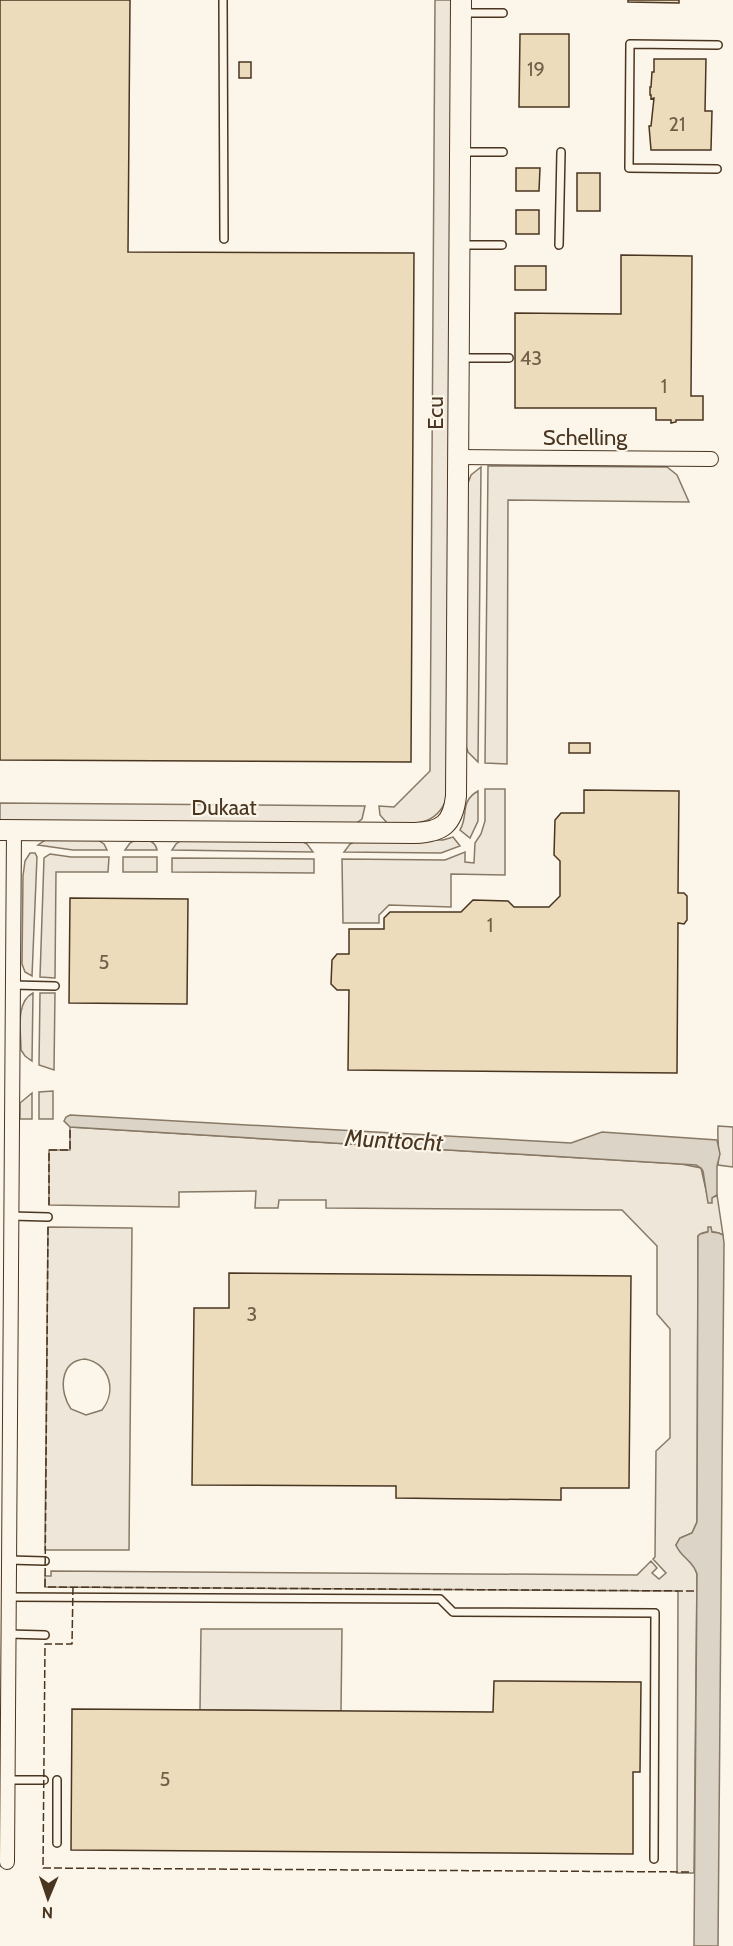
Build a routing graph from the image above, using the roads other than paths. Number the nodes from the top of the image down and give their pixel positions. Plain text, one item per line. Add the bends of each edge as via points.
1 (223, 0) edge
2 (461, 6) edge
3 (503, 13) dead end
4 (718, 45) dead end
5 (460, 152) junction
6 (503, 152) dead end
7 (561, 152) dead end
8 (717, 169) dead end
9 (224, 239) dead end
10 (460, 245) junction
11 (502, 245) dead end
12 (560, 245) dead end
13 (459, 357) junction
14 (509, 358) dead end
15 (459, 457) junction
16 (711, 459) dead end
17 (447, 824) joint
18 (7, 830) edge
19 (13, 985) junction
20 (55, 986) dead end
21 (11, 1216) junction
22 (48, 1217) dead end
23 (5, 1450) edge
24 (9, 1560) junction
25 (45, 1561) dead end
26 (8, 1597) junction
27 (8, 1634) junction
28 (45, 1635) dead end
29 (7, 1780) junction
30 (44, 1780) dead end
31 (57, 1780) dead end
32 (57, 1843) dead end
33 (654, 1859) dead end
34 (7, 1862) dead end

1 - 9 lane
2 - 3 lane
2 - 5 street, Ecu
4 - 8 lane via 630,44 629,168
5 - 6 lane
5 - 10 street, Ecu
7 - 12 lane
10 - 11 lane
10 - 13 street, Ecu
13 - 14 lane
13 - 15 street, Ecu
15 - 16 street, Schelling
15 - 17 street, Ecu via 456,796
17 - 18 street, Dukaat via 437,830 415,833
18 - 19 street
19 - 20 lane
19 - 21 street
21 - 22 lane
21 - 23 street
23 - 24 street
24 - 25 lane
24 - 26 street
26 - 27 street
26 - 33 lane via 440,1599 453,1612 655,1613
27 - 28 lane
27 - 29 street
29 - 30 lane
29 - 34 street
31 - 32 lane

